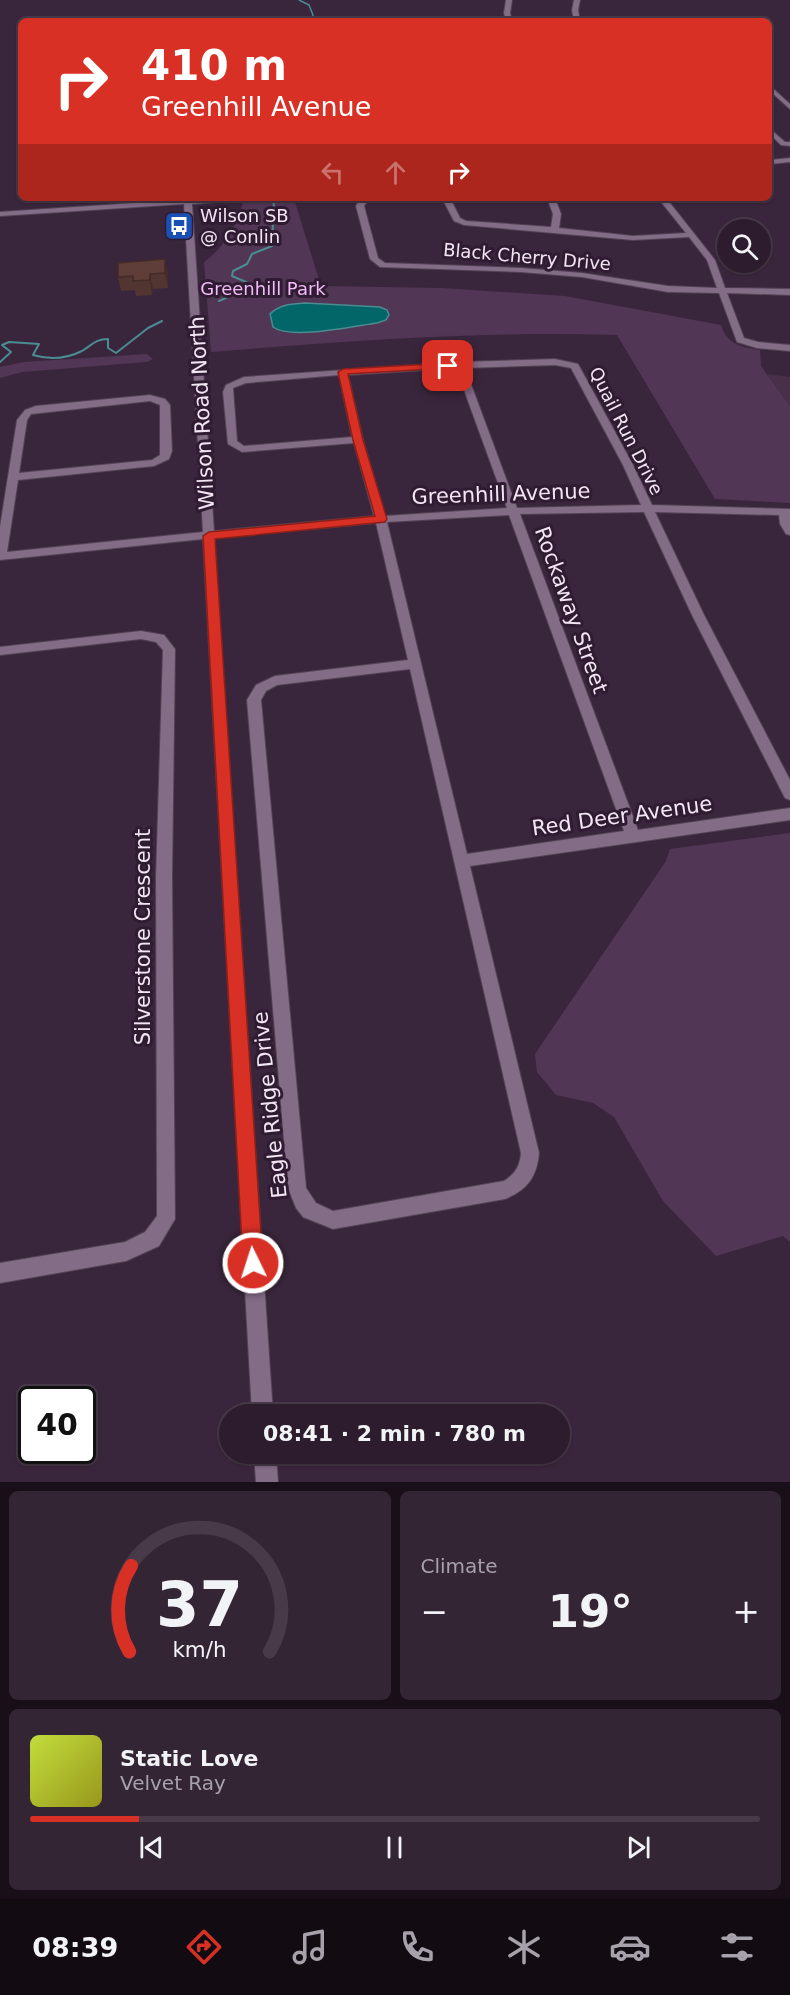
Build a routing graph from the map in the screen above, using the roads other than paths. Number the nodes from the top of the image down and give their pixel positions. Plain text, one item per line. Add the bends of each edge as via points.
1 (509, 0) edge
2 (577, 0) edge
3 (508, 18) edge
4 (576, 18) edge
5 (772, 90) edge
6 (781, 100) junction
7 (772, 101) edge
8 (790, 107) edge
9 (772, 133) edge
10 (790, 144) edge
11 (790, 160) edge
12 (772, 162) edge
13 (202, 201) edge
14 (363, 201) edge
15 (447, 201) edge
16 (552, 201) edge
17 (664, 201) edge
18 (188, 202) junction
19 (0, 214) edge
20 (555, 229) junction
21 (692, 235) junction
22 (722, 291) junction
23 (790, 292) edge
24 (790, 348) edge
25 (459, 365) junction
26 (343, 372) junction
27 (358, 440) junction
28 (14, 477) junction
29 (648, 510) junction
30 (514, 512) junction
31 (787, 512) edge
32 (381, 519) junction
33 (790, 531) edge
34 (209, 536) junction
35 (0, 556) edge
36 (0, 651) edge
37 (415, 664) junction
38 (790, 794) edge
39 (790, 814) edge
40 (633, 835) junction
41 (460, 861) junction
42 (0, 1273) edge
43 (262, 1404) edge
44 (266, 1464) edge
45 (267, 1482) edge

1 - 3 street
2 - 4 street
5 - 6 street
6 - 7 street
6 - 8 street
9 - 10 street via 783,144
11 - 12 street
13 - 18 street
14 - 22 street, Black Cherry Drive via 360,206 374,259 384,265 521,270 668,289
15 - 20 street, Black Cherry Drive via 456,219 464,223
16 - 20 street via 557,214
17 - 21 street
18 - 19 street
18 - 34 street, Wilson Road North
20 - 21 street, Black Cherry Drive via 633,238
21 - 22 street via 711,260
22 - 23 street, Black Cherry Drive
22 - 24 street via 740,339
25 - 26 street, Quail Run Drive
25 - 29 street, Quail Run Drive via 555,362 575,366
25 - 30 street, Rockaway Street
26 - 27 street, Eagle Ridge Drive
26 - 27 street, Quail Run Drive via 236,382 228,392 232,442 248,449
27 - 32 street, Eagle Ridge Drive
28 - 28 street via 154,464 167,451 165,405 150,398 28,412 22,420
28 - 35 street
29 - 30 street, Greenhill Avenue
29 - 31 street, Greenhill Avenue
29 - 38 street, Quail Run Drive
30 - 32 street, Greenhill Avenue
30 - 40 street, Rockaway Street
31 - 33 street
32 - 34 street, Greenhill Avenue
32 - 37 street, Eagle Ridge Drive
34 - 35 street, Greenhill Avenue
34 - 43 street, Wilson Road North
36 - 42 street, Silverstone Crescent via 141,635 160,638 169,649 164,878 166,1219 152,1239 126,1251
37 - 41 street, Eagle Ridge Drive
37 - 41 street, Eagle Ridge Drive via 275,681 261,688 254,700 297,1188 303,1206 315,1216 333,1220 505,1190 517,1185 530,1165 527,1138
39 - 40 street, Red Deer Avenue
40 - 41 street, Red Deer Avenue
44 - 45 street

